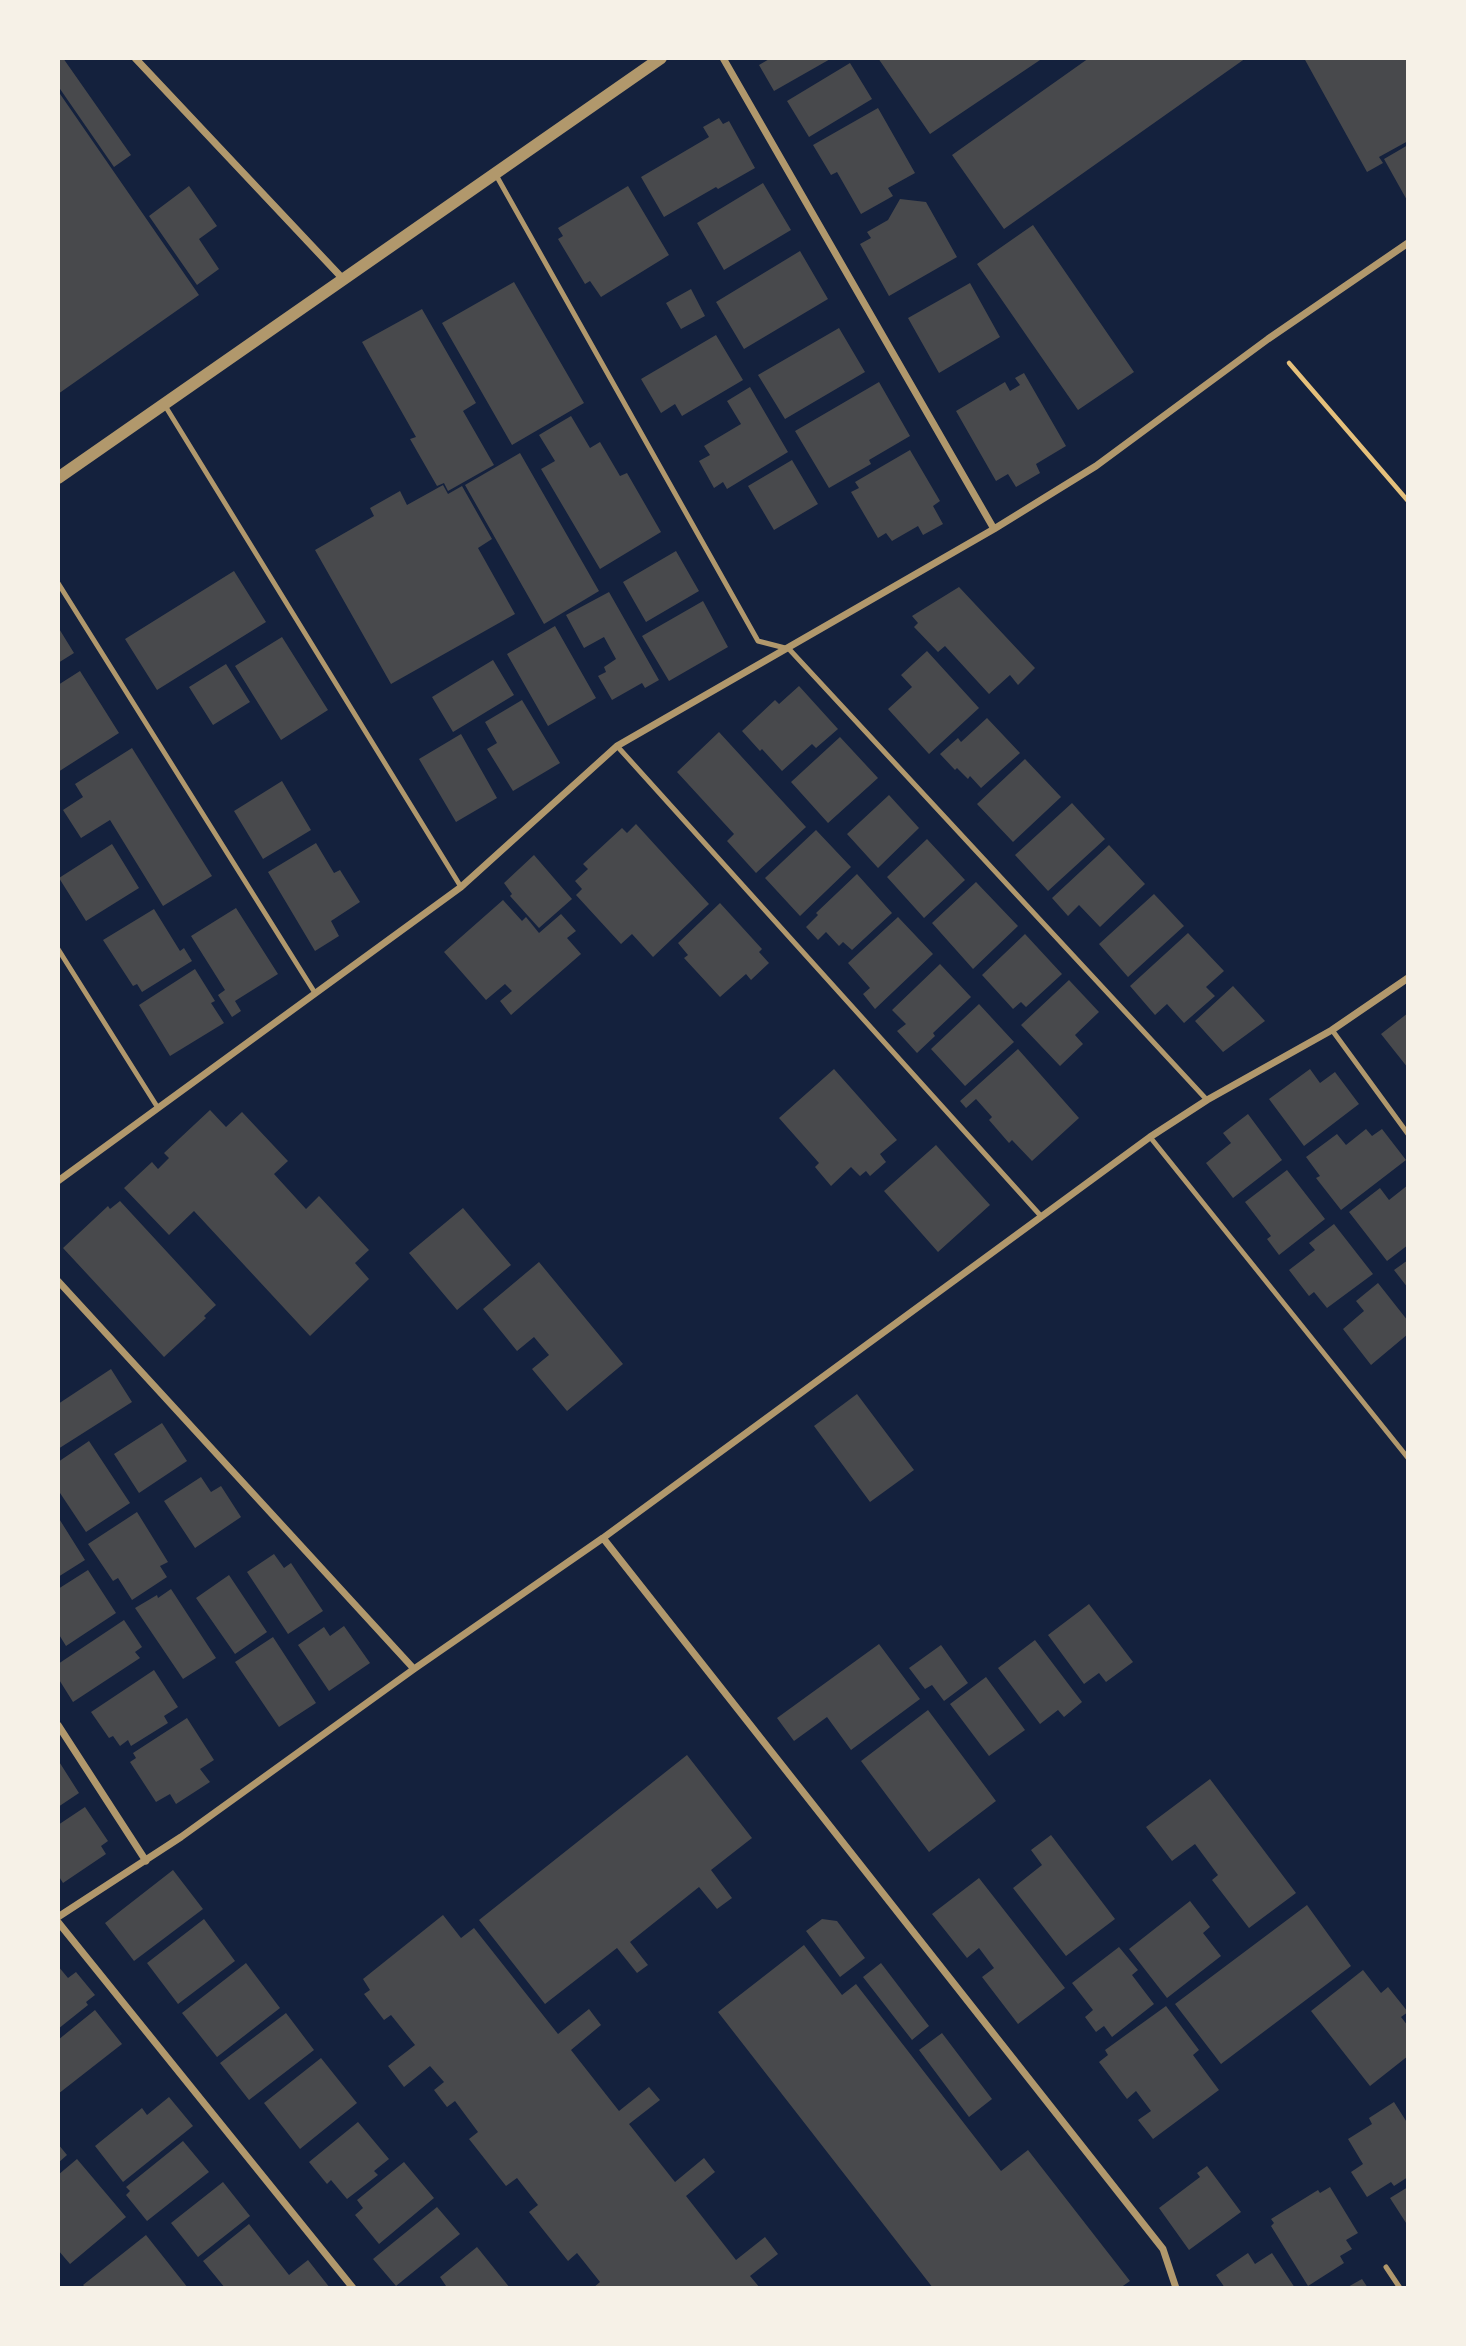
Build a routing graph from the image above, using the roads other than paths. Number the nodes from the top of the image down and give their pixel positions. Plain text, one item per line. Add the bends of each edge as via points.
1 (135, 58) edge
2 (661, 58) edge
3 (723, 58) edge
4 (494, 172) junction
5 (1408, 243) edge
6 (344, 280) junction
7 (164, 404) junction
8 (58, 478) edge
9 (994, 529) junction
10 (58, 583) edge
11 (789, 649) junction
12 (617, 746) junction
13 (461, 887) junction
14 (58, 949) edge
15 (1408, 978) edge
16 (315, 993) junction
17 (1332, 1030) junction
18 (1207, 1100) junction
19 (158, 1108) junction
20 (1408, 1134) edge
21 (1150, 1137) junction
22 (58, 1181) edge
23 (1040, 1215) junction
24 (58, 1281) edge
25 (1408, 1458) edge
26 (603, 1538) junction
27 (414, 1669) junction
28 (58, 1725) edge
29 (146, 1861) junction
30 (58, 1920) edge
31 (1386, 2267) dead end
32 (353, 2288) edge
33 (1176, 2288) edge
34 (1400, 2288) edge

1 - 6 street
2 - 4 street
3 - 9 street
4 - 6 street
4 - 11 lane via 758,642
5 - 9 street via 1096,466
6 - 7 street
7 - 8 street
7 - 13 lane
9 - 11 street
10 - 16 lane
11 - 12 street
11 - 18 lane
12 - 13 street
12 - 23 lane
13 - 16 street
14 - 19 lane
15 - 17 street
16 - 19 street
17 - 18 street
17 - 20 lane
18 - 21 street
19 - 22 street
21 - 23 street
21 - 25 lane
23 - 26 street
24 - 27 street
26 - 27 street
26 - 33 street via 1163,2249
27 - 29 street
28 - 29 street
29 - 30 street
30 - 32 street
31 - 34 lane

